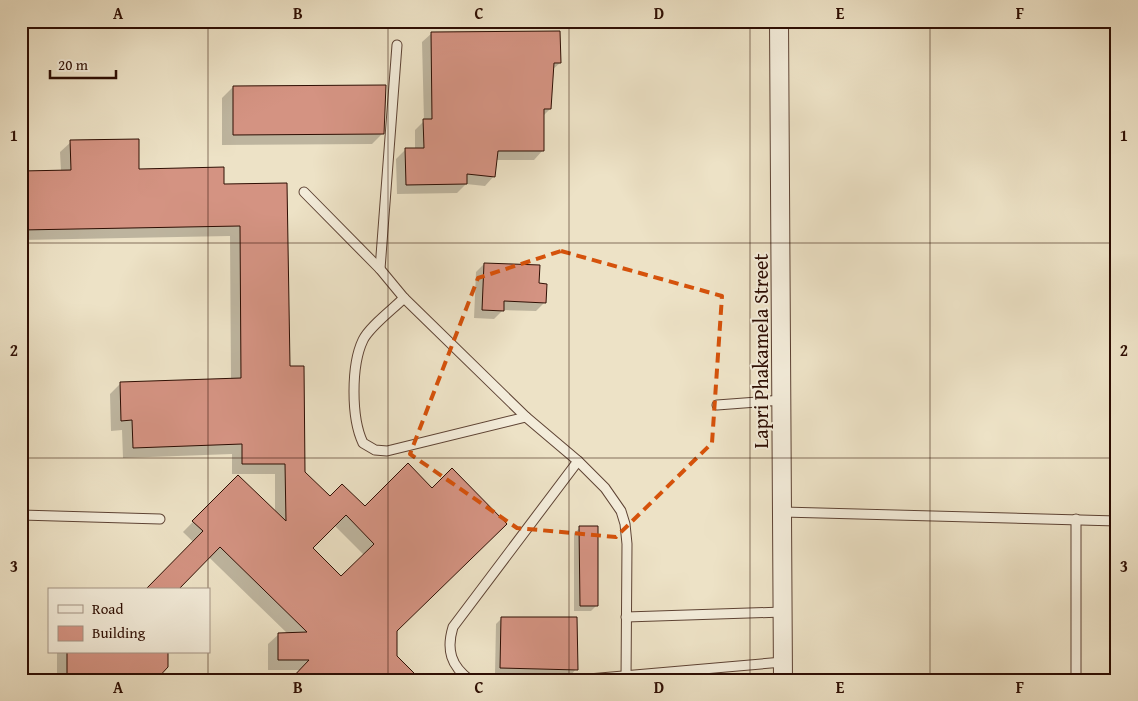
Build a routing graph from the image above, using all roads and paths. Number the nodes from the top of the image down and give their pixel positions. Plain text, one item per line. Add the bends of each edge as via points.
1 (779, 21) edge
2 (397, 45) dead end
3 (304, 192) dead end
4 (380, 269) junction
5 (404, 298) junction
6 (783, 400) junction
7 (717, 405) dead end
8 (526, 417) junction
9 (578, 461) junction
10 (784, 512) junction
11 (21, 515) edge
12 (160, 519) dead end
13 (1076, 519) junction
14 (1117, 521) edge
15 (782, 612) junction
16 (626, 617) junction
17 (783, 671) edge
18 (626, 678) edge
19 (470, 680) edge
20 (577, 680) edge
21 (1076, 680) edge

1 - 6 street, Lapri Phakamela Street
2 - 4 lane
3 - 4 lane
4 - 5 lane
5 - 8 lane
5 - 8 lane via 364,339 354,372 356,418 364,443 375,450 387,451
6 - 7 lane
6 - 10 street, Lapri Phakamela Street
8 - 9 lane
9 - 16 lane via 615,499 625,524
9 - 19 lane via 453,627 449,639 453,662
10 - 13 lane
10 - 15 street, Lapri Phakamela Street
11 - 12 lane
13 - 14 lane
13 - 21 lane
15 - 16 lane
15 - 17 street, Lapri Phakamela Street
16 - 18 lane
17 - 18 lane
18 - 20 lane

